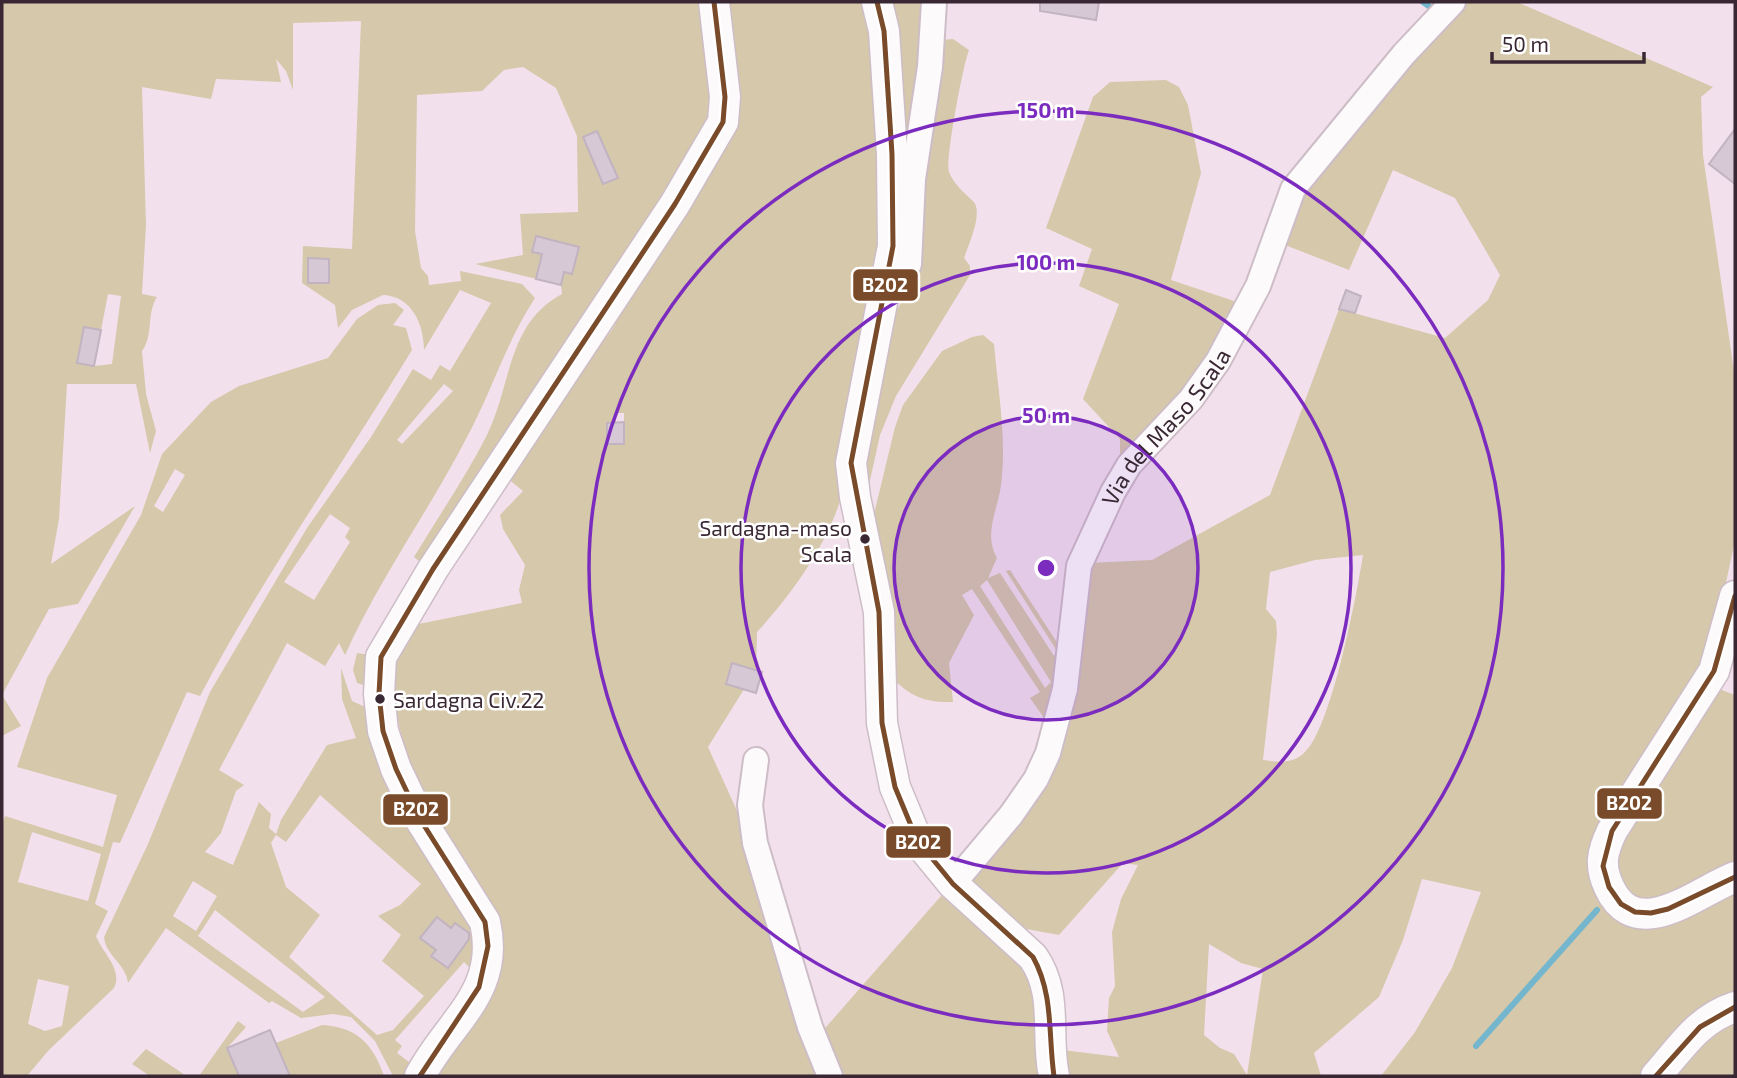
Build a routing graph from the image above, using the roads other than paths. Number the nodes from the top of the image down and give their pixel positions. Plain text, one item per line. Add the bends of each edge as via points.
1 (713, 2) edge
2 (877, 2) edge
3 (934, 2) edge
4 (1453, 2) edge
5 (889, 279) junction
6 (1735, 596) edge
7 (756, 760) dead end
8 (1735, 877) edge
9 (953, 884) junction
10 (1735, 1007) edge
11 (420, 1076) edge
12 (830, 1076) edge
13 (1054, 1076) edge
14 (1656, 1076) edge

1 - 11 street via 725,97 723,122 675,204 433,569 381,657 383,731 396,769 420,819 485,922 489,939 479,992
2 - 5 street via 884,31 892,154 894,246
3 - 5 street via 930,67 913,179 909,264
4 - 9 street, Via del Maso Scala via 1293,189 1258,286 1218,361 1191,399 1129,465 1113,492 1079,566 1065,689 1048,753 1037,779 1011,815
5 - 9 street via 851,463 879,612 882,723 895,787 918,840
6 - 8 street via 1714,671 1612,831 1602,855 1611,891 1641,915 1667,911
7 - 12 street via 750,805 755,844 810,1027
9 - 13 street via 1043,970 1051,1009
10 - 14 street via 1701,1024

